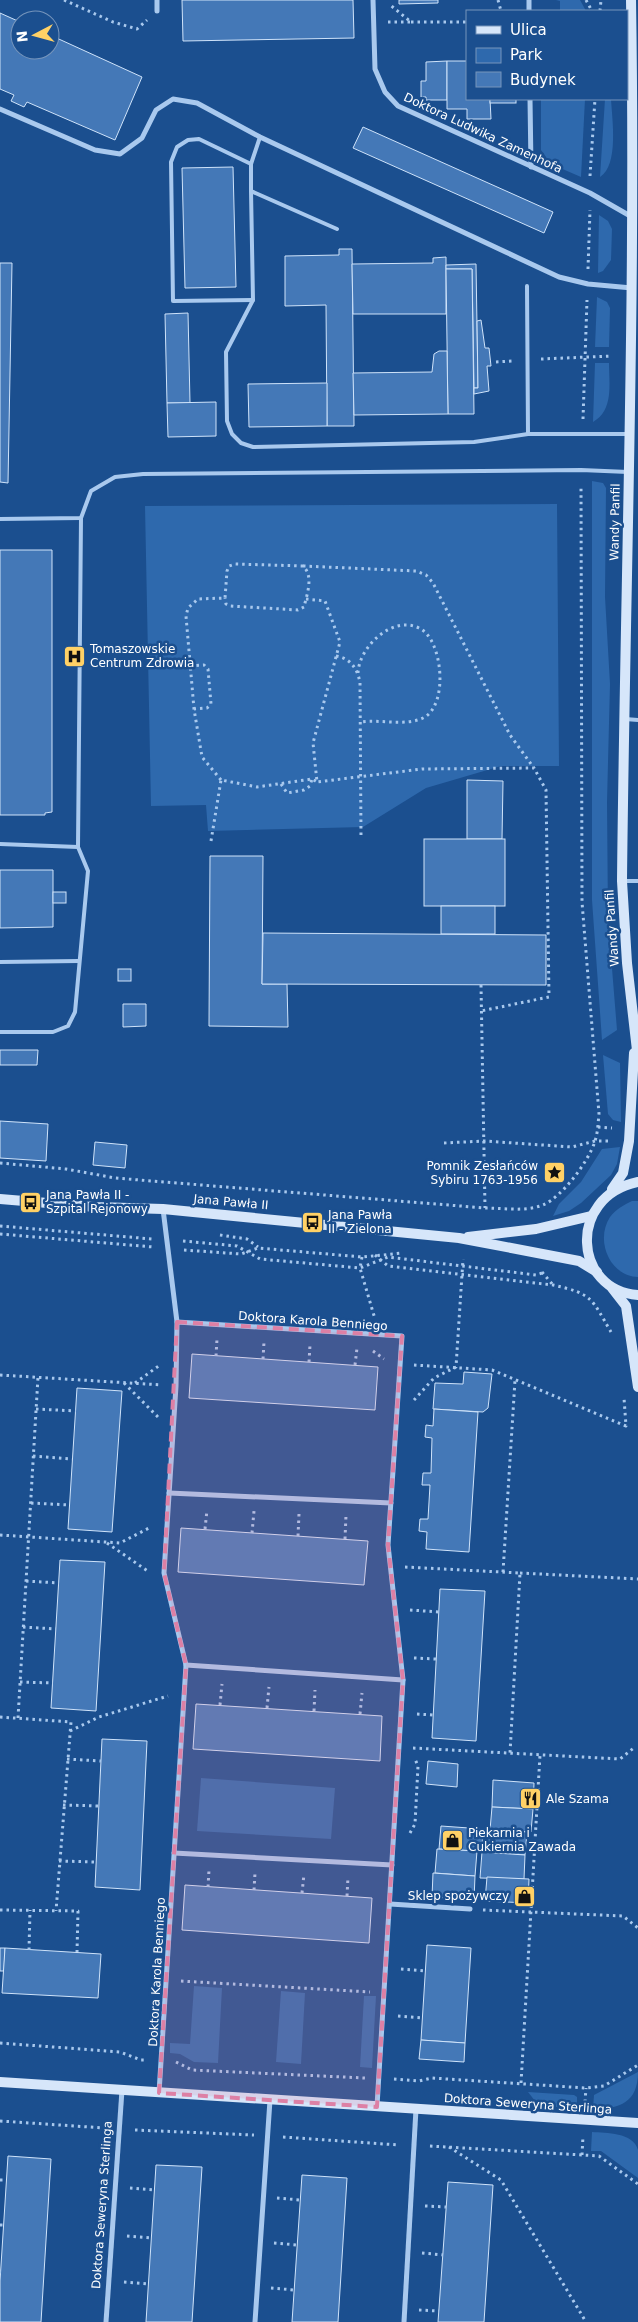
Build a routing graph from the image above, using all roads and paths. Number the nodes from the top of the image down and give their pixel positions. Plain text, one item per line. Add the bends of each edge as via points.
1 (64, 0) edge
2 (157, 0) edge
3 (373, 0) edge
4 (384, 0) edge
5 (631, 0) edge
6 (157, 11) joint
7 (384, 22) dead end
8 (411, 22) junction
9 (466, 22) edge
10 (530, 100) edge
11 (595, 100) edge
12 (0, 109) edge
13 (260, 137) junction
14 (251, 164) junction
15 (636, 164) edge
16 (531, 167) junction
17 (251, 192) junction
18 (590, 193) junction
19 (633, 217) junction
20 (337, 229) dead end
21 (588, 284) junction
22 (527, 286) dead end
23 (632, 288) junction
24 (253, 300) junction
25 (585, 356) junction
26 (630, 356) junction
27 (528, 360) junction
28 (496, 362) dead end
29 (528, 434) junction
30 (582, 434) junction
31 (629, 434) junction
32 (581, 470) junction
33 (628, 472) junction
34 (81, 518) junction
35 (0, 519) edge
36 (303, 566) junction
37 (225, 598) junction
38 (306, 599) junction
39 (336, 656) junction
40 (190, 666) junction
41 (358, 673) junction
42 (194, 709) junction
43 (624, 719) junction
44 (638, 720) edge
45 (361, 722) junction
46 (534, 768) junction
47 (360, 776) junction
48 (312, 779) junction
49 (221, 780) junction
50 (317, 782) junction
51 (281, 784) junction
52 (361, 838) dead end
53 (211, 841) dead end
54 (0, 844) edge
55 (78, 847) junction
56 (622, 881) junction
57 (638, 881) edge
58 (79, 961) junction
59 (0, 962) edge
60 (480, 985) dead end
61 (481, 1011) junction
62 (0, 1032) edge
63 (635, 1044) junction
64 (638, 1059) edge
65 (484, 1141) junction
66 (595, 1141) junction
67 (629, 1141) junction
68 (444, 1143) dead end
69 (0, 1163) edge
70 (638, 1182) edge
71 (610, 1192) junction
72 (0, 1199) edge
73 (545, 1204) junction
74 (485, 1208) junction
75 (533, 1208) junction
76 (163, 1209) junction
77 (591, 1216) junction
78 (0, 1226) edge
79 (548, 1226) junction
80 (536, 1229) junction
81 (0, 1234) edge
82 (460, 1238) junction
83 (167, 1239) junction
84 (168, 1249) junction
85 (248, 1252) junction
86 (410, 1254) dead end
87 (537, 1254) junction
88 (375, 1255) junction
89 (549, 1256) junction
90 (362, 1257) junction
91 (454, 1258) dead end
92 (472, 1260) dead end
93 (382, 1261) junction
94 (360, 1268) junction
95 (597, 1272) junction
96 (543, 1273) junction
97 (608, 1283) junction
98 (553, 1285) junction
99 (638, 1295) edge
100 (177, 1322) junction
101 (379, 1334) junction
102 (613, 1336) dead end
103 (210, 1337) dead end
104 (254, 1340) dead end
105 (264, 1341) junction
106 (273, 1341) dead end
107 (301, 1343) dead end
108 (310, 1344) junction
109 (320, 1344) dead end
110 (348, 1346) dead end
111 (357, 1347) junction
112 (364, 1348) dead end
113 (372, 1350) dead end
114 (177, 1353) junction
115 (216, 1356) dead end
116 (263, 1359) dead end
117 (309, 1362) dead end
118 (400, 1364) junction
119 (355, 1365) dead end
120 (0, 1376) edge
121 (38, 1377) junction
122 (515, 1380) junction
123 (124, 1382) junction
124 (134, 1383) junction
125 (167, 1385) dead end
126 (638, 1387) edge
127 (623, 1389) dead end
128 (36, 1409) junction
129 (76, 1411) dead end
130 (164, 1423) dead end
131 (34, 1456) junction
132 (72, 1459) dead end
133 (170, 1494) junction
134 (366, 1502) junction
135 (31, 1503) junction
136 (391, 1503) junction
137 (69, 1505) dead end
138 (201, 1508) dead end
139 (207, 1508) junction
140 (216, 1508) dead end
141 (244, 1509) dead end
142 (254, 1510) junction
143 (263, 1510) dead end
144 (290, 1511) dead end
145 (299, 1512) junction
146 (308, 1512) dead end
147 (337, 1513) dead end
148 (346, 1513) junction
149 (158, 1523) dead end
150 (205, 1529) dead end
151 (252, 1533) dead end
152 (0, 1535) edge
153 (298, 1536) dead end
154 (29, 1537) junction
155 (345, 1539) dead end
156 (107, 1542) junction
157 (402, 1567) dead end
158 (503, 1572) junction
159 (520, 1573) junction
160 (638, 1579) edge
161 (26, 1581) junction
162 (165, 1582) junction
163 (59, 1583) dead end
164 (406, 1610) dead end
165 (439, 1612) dead end
166 (23, 1627) junction
167 (56, 1629) dead end
168 (412, 1658) dead end
169 (436, 1659) dead end
170 (186, 1665) junction
171 (222, 1680) dead end
172 (403, 1680) junction
173 (20, 1682) junction
174 (269, 1682) dead end
175 (53, 1683) dead end
176 (315, 1685) dead end
177 (362, 1688) dead end
178 (184, 1694) junction
179 (220, 1705) dead end
180 (267, 1708) dead end
181 (314, 1711) dead end
182 (360, 1714) dead end
183 (411, 1714) dead end
184 (433, 1715) dead end
185 (0, 1717) edge
186 (18, 1718) junction
187 (70, 1731) junction
188 (635, 1747) dead end
189 (410, 1748) dead end
190 (510, 1753) junction
191 (540, 1755) junction
192 (67, 1759) junction
193 (101, 1760) dead end
194 (63, 1805) junction
195 (99, 1806) dead end
196 (174, 1853) junction
197 (59, 1861) junction
198 (96, 1862) dead end
199 (203, 1866) dead end
200 (392, 1866) junction
201 (256, 1869) dead end
202 (294, 1871) dead end
203 (304, 1872) junction
204 (313, 1873) dead end
205 (339, 1874) dead end
206 (348, 1875) junction
207 (357, 1875) dead end
208 (208, 1887) dead end
209 (254, 1890) dead end
210 (302, 1893) dead end
211 (347, 1896) dead end
212 (390, 1904) junction
213 (470, 1909) joint
214 (0, 1910) edge
215 (30, 1910) junction
216 (56, 1911) junction
217 (530, 1913) junction
218 (638, 1928) edge
219 (29, 1950) dead end
220 (76, 1952) dead end
221 (396, 1969) dead end
222 (425, 1971) dead end
223 (166, 1980) junction
224 (384, 1993) junction
225 (394, 2016) dead end
226 (422, 2018) dead end
227 (0, 2043) edge
228 (162, 2061) junction
229 (638, 2065) edge
230 (379, 2078) junction
231 (0, 2082) edge
232 (521, 2084) junction
233 (122, 2090) junction
234 (159, 2093) junction
235 (270, 2100) junction
236 (377, 2107) junction
237 (416, 2109) junction
238 (0, 2121) edge
239 (638, 2123) edge
240 (119, 2129) junction
241 (267, 2136) junction
242 (414, 2146) junction
243 (449, 2146) junction
244 (0, 2180) edge
245 (6, 2180) dead end
246 (638, 2184) edge
247 (129, 2188) dead end
248 (155, 2190) dead end
249 (277, 2198) dead end
250 (300, 2200) dead end
251 (424, 2206) dead end
252 (446, 2207) dead end
253 (126, 2236) dead end
254 (152, 2238) dead end
255 (274, 2243) dead end
256 (297, 2245) dead end
257 (422, 2253) dead end
258 (442, 2254) dead end
259 (122, 2282) dead end
260 (149, 2284) dead end
261 (271, 2288) dead end
262 (294, 2290) dead end
263 (418, 2310) dead end
264 (439, 2311) dead end
265 (106, 2322) edge
266 (255, 2322) edge
267 (404, 2322) edge
268 (586, 2322) edge

1 - 6 path via 137,29
2 - 6 street
3 - 16 street, Doktora Ludwika Zamenhofa via 375,69 385,92 398,106
4 - 8 path
5 - 15 street, Wandy Panfil
7 - 8 path
8 - 9 path
10 - 16 street
11 - 18 path
12 - 13 street via 95,150 120,154 142,138 156,110 173,99 197,103
13 - 14 lane
13 - 21 street via 559,276
14 - 17 lane
14 - 24 lane via 198,139 188,140 177,147 171,162 173,301
15 - 19 street, Wandy Panfil
16 - 18 street, Doktora Ludwika Zamenhofa
17 - 20 lane
17 - 24 lane
18 - 19 street, Doktora Ludwika Zamenhofa
18 - 21 path
19 - 23 street, Wandy Panfil
21 - 23 street
21 - 25 path
22 - 27 lane
23 - 26 street, Wandy Panfil
24 - 29 lane via 226,352 227,421 232,434 241,443 252,446 474,442
25 - 26 path
25 - 27 path
25 - 30 path
26 - 31 street, Wandy Panfil
27 - 28 path
27 - 29 lane
29 - 30 lane
30 - 31 lane
31 - 33 street, Wandy Panfil
32 - 33 lane
32 - 34 lane via 134,475 115,477 90,491
32 - 66 path via 582,902 599,1114
33 - 43 street, Wandy Panfil
34 - 35 lane
34 - 55 lane
36 - 37 path via 229,566
36 - 38 path via 309,575
36 - 46 path via 416,571 426,575 510,735
37 - 38 path via 230,606 298,610 304,607
37 - 40 path via 198,599 188,608
38 - 39 path via 325,601 340,642
39 - 41 path via 353,665
39 - 50 path via 313,743
40 - 42 path
40 - 42 path via 204,664 208,669 211,704 207,708
41 - 45 path
41 - 45 path via 362,652 377,636 405,626 420,628 428,635 434,649 441,689 426,716 409,722
42 - 49 path via 202,757
43 - 44 lane
43 - 56 street, Wandy Panfil
45 - 47 path
46 - 47 path via 422,769
46 - 61 path via 546,790 549,997
47 - 50 path
47 - 52 path
48 - 50 path
48 - 51 path
48 - 51 path via 304,790 287,793
49 - 51 path via 257,787
49 - 53 path
54 - 55 lane
55 - 58 lane via 88,871
56 - 57 lane
56 - 63 street, Wandy Panfil
58 - 59 lane
58 - 62 lane via 75,1012 68,1026 52,1032
60 - 61 path
61 - 65 path
63 - 64 street, Wandy Panfil
63 - 67 street, Wandy Panfil
65 - 66 path via 572,1147
65 - 68 path
65 - 74 path
66 - 67 path
66 - 73 path via 569,1184
67 - 71 street, Wandy Panfil via 623,1173
69 - 74 path via 66,1169 115,1178
70 - 71 street
71 - 77 street, Wandy Panfil
72 - 76 street, Jana Pawła II
73 - 75 path
73 - 79 path
74 - 75 path
75 - 80 path
76 - 82 street, Jana Pawła II
76 - 83 street, Doktora Karola Benniego
77 - 79 street, Jana Pawła II
77 - 95 street via 587,1245
78 - 83 path
79 - 80 street, Jana Pawła II
80 - 82 street, Jana Pawła II
81 - 84 path
82 - 87 street, Jana Pawła II
83 - 84 street, Doktora Karola Benniego
83 - 85 path via 237,1246
84 - 85 path
84 - 100 street, Doktora Karola Benniego
85 - 90 path via 258,1248
85 - 94 path via 260,1259
86 - 88 path
87 - 89 street, Jana Pawła II
87 - 96 path via 536,1267
88 - 90 path
88 - 93 path
89 - 95 street, Jana Pawła II via 579,1260
89 - 96 path via 548,1269
90 - 94 path
91 - 92 path
93 - 94 path
93 - 96 path via 388,1258 536,1275
93 - 98 path via 388,1266
94 - 101 path
95 - 97 street
96 - 98 path
97 - 99 street via 620,1291
97 - 126 street via 626,1306
98 - 102 path via 578,1291 593,1300
100 - 101 street, Doktora Karola Benniego
100 - 114 street, Doktora Karola Benniego
101 - 113 path via 386,1360
101 - 118 street, Doktora Karola Benniego via 402,1336
103 - 115 path via 218,1338
104 - 105 path
105 - 106 path
105 - 116 path
107 - 108 path
108 - 109 path
108 - 117 path
110 - 111 path
111 - 112 path
111 - 119 path
114 - 124 path
114 - 133 street, Doktora Karola Benniego
118 - 122 path via 492,1370
118 - 136 street, Doktora Karola Benniego
120 - 121 path
121 - 123 path
121 - 128 path
122 - 127 path via 626,1426
122 - 158 path
123 - 124 path
123 - 130 path
124 - 125 path
128 - 129 path
128 - 131 path
131 - 132 path
131 - 135 path
133 - 134 street
133 - 162 street, Doktora Karola Benniego
134 - 136 street
134 - 148 path via 366,1517
135 - 137 path
135 - 154 path
136 - 172 street, Doktora Karola Benniego via 388,1544
138 - 139 path
139 - 140 path
139 - 150 path
141 - 142 path
142 - 143 path
142 - 151 path
144 - 145 path
145 - 146 path
145 - 153 path
147 - 148 path
148 - 155 path
149 - 156 path via 120,1543
152 - 154 path
154 - 156 path
154 - 161 path
156 - 162 path
157 - 158 path
158 - 159 path
159 - 160 path
159 - 190 path
161 - 163 path
161 - 166 path
162 - 170 street, Doktora Karola Benniego
164 - 165 path
166 - 167 path
166 - 173 path
168 - 169 path
170 - 172 street
170 - 178 street, Doktora Karola Benniego
171 - 179 path
172 - 200 street, Doktora Karola Benniego
173 - 175 path
173 - 186 path
174 - 180 path
176 - 181 path
177 - 182 path
178 - 187 path via 174,1694 99,1717
178 - 196 street, Doktora Karola Benniego
183 - 184 path
185 - 186 path
186 - 187 path via 71,1722
187 - 192 path
188 - 191 path via 620,1759
189 - 190 path
190 - 191 path
191 - 217 path
192 - 193 path
192 - 194 path
194 - 195 path
194 - 197 path
196 - 200 street
196 - 223 street, Doktora Karola Benniego
197 - 198 path
197 - 216 path
199 - 208 path via 210,1866
200 - 212 street, Doktora Karola Benniego
201 - 209 path
202 - 203 path
203 - 204 path
203 - 210 path
205 - 206 path
206 - 207 path
206 - 211 path
212 - 213 street
212 - 224 street, Doktora Karola Benniego
213 - 217 path
214 - 215 path
215 - 216 path
215 - 219 path
216 - 220 path via 78,1911
217 - 218 path via 622,1916
217 - 232 path
221 - 222 path
223 - 224 path
223 - 228 street, Doktora Karola Benniego
224 - 230 street, Doktora Karola Benniego
225 - 226 path
227 - 228 path via 120,2052 141,2060
228 - 230 path via 178,2062 192,2070
228 - 234 street, Doktora Karola Benniego
229 - 232 path via 604,2086
230 - 232 path
230 - 236 street, Doktora Karola Benniego
231 - 233 street, Doktora Seweryna Sterlinga
233 - 234 street, Doktora Seweryna Sterlinga
233 - 240 street, Doktora Seweryna Sterlinga
234 - 235 street, Doktora Seweryna Sterlinga
235 - 236 street, Doktora Seweryna Sterlinga
235 - 241 street
236 - 237 street, Doktora Seweryna Sterlinga
237 - 239 street, Doktora Seweryna Sterlinga
237 - 242 street
238 - 240 path
240 - 241 path
240 - 265 street, Doktora Seweryna Sterlinga
241 - 242 path
241 - 266 street
242 - 243 path
242 - 267 street
243 - 246 path via 599,2156
243 - 268 path via 501,2180
244 - 245 path
247 - 248 path
249 - 250 path
251 - 252 path
253 - 254 path
255 - 256 path
257 - 258 path
259 - 260 path
261 - 262 path
263 - 264 path

